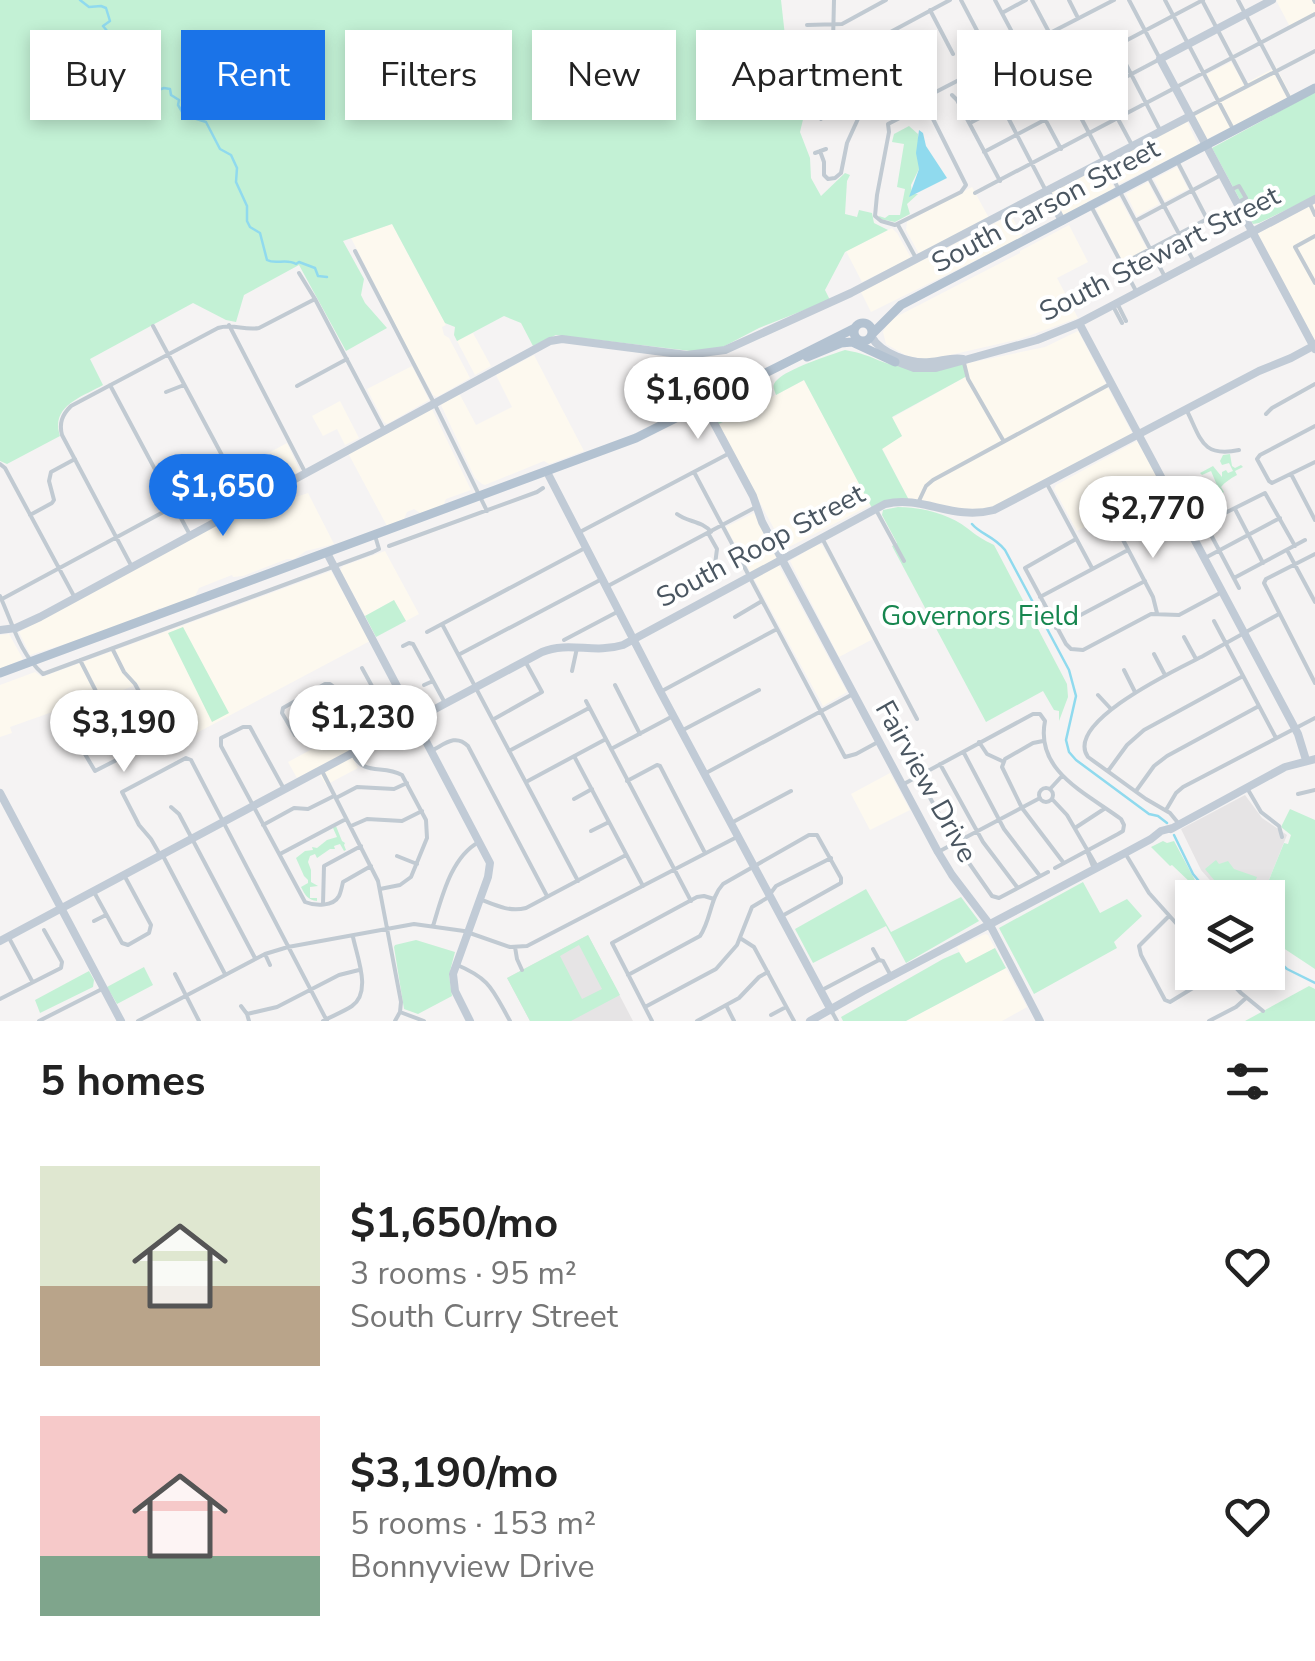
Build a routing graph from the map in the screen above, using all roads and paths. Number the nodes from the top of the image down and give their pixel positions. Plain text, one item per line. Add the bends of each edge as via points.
1 (834, 0) edge
2 (886, 0) edge
3 (950, 0) edge
4 (961, 0) edge
5 (995, 0) edge
6 (1029, 0) edge
7 (1069, 0) edge
8 (1114, 0) edge
9 (1129, 0) edge
10 (1165, 0) edge
11 (1202, 0) edge
12 (1238, 0) edge
13 (1272, 0) edge
14 (930, 10) junction
15 (1002, 13) junction
16 (1246, 14) junction
17 (1315, 14) edge
18 (1174, 16) junction
19 (1079, 19) junction
20 (807, 25) dead end
21 (834, 25) junction
22 (1217, 29) junction
23 (834, 30) edge
24 (893, 30) edge
25 (977, 30) edge
26 (1011, 30) edge
27 (1048, 30) edge
28 (1058, 30) edge
29 (1145, 30) junction
30 (1128, 39) edge
31 (1261, 43) junction
32 (1188, 44) junction
33 (1315, 50) edge
34 (954, 54) dead end
35 (1232, 58) junction
36 (1160, 59) junction
37 (1128, 68) edge
38 (1276, 71) junction
39 (1204, 73) junction
40 (1131, 74) junction
41 (1128, 76) edge
42 (957, 82) edge
43 (1248, 86) junction
44 (1175, 88) junction
45 (1315, 88) edge
46 (952, 95) dead end
47 (1218, 101) junction
48 (1292, 101) junction
49 (1146, 103) junction
50 (1128, 113) edge
51 (1190, 116) junction
52 (976, 120) edge
53 (1009, 120) edge
54 (1046, 120) joint
55 (1082, 120) edge
56 (1116, 120) edge
57 (1118, 120) edge
58 (970, 123) junction
59 (1234, 131) junction
60 (1161, 132) junction
61 (1089, 134) junction
62 (1017, 135) junction
63 (1205, 146) junction
64 (1132, 147) junction
65 (1060, 149) junction
66 (820, 151) dead end
67 (984, 152) junction
68 (1177, 161) junction
69 (1104, 162) junction
70 (1032, 164) junction
71 (1221, 175) junction
72 (1148, 176) junction
73 (1000, 180) junction
74 (1192, 190) junction
75 (1120, 191) junction
76 (1047, 192) junction
77 (976, 194) dead end
78 (1312, 201) edge
79 (1092, 206) junction
80 (1164, 206) junction
81 (1315, 214) edge
82 (1135, 221) junction
83 (1062, 222) junction
84 (898, 224) junction
85 (1252, 232) junction
86 (1178, 234) junction
87 (1315, 236) edge
88 (1150, 249) junction
89 (354, 251) dead end
90 (917, 260) junction
91 (1194, 262) junction
92 (1122, 264) junction
93 (298, 273) dead end
94 (1165, 277) junction
95 (1315, 284) edge
96 (1137, 293) junction
97 (315, 300) junction
98 (1115, 305) junction
99 (898, 306) junction
100 (1124, 322) dead end
101 (1079, 323) junction
102 (229, 325) junction
103 (153, 326) dead end
104 (864, 334) junction
105 (1314, 347) edge
106 (168, 354) junction
107 (807, 356) junction
108 (347, 359) junction
109 (964, 360) junction
110 (895, 362) junction
111 (763, 377) junction
112 (1110, 384) junction
113 (1315, 384) edge
114 (184, 385) junction
115 (110, 386) junction
116 (297, 386) dead end
117 (166, 392) dead end
118 (434, 402) junction
119 (641, 406) dead end
120 (704, 409) junction
121 (1186, 409) junction
122 (1266, 414) dead end
123 (1315, 426) edge
124 (384, 430) junction
125 (1140, 435) junction
126 (1003, 441) junction
127 (1239, 450) dead end
128 (726, 455) junction
129 (75, 459) junction
130 (1315, 462) edge
131 (0, 464) edge
132 (306, 472) junction
133 (694, 472) junction
134 (548, 474) junction
135 (1291, 474) junction
136 (232, 475) junction
137 (1047, 484) junction
138 (543, 488) dead end
139 (481, 498) junction
140 (918, 503) junction
141 (248, 504) junction
142 (755, 504) junction
143 (174, 506) junction
144 (875, 508) junction
145 (1234, 508) junction
146 (487, 511) junction
147 (677, 514) dead end
148 (1200, 514) dead end
149 (30, 515) junction
150 (1280, 518) junction
151 (1315, 520) edge
152 (1205, 523) junction
153 (722, 526) junction
154 (709, 532) junction
155 (1115, 532) dead end
156 (578, 533) junction
157 (190, 535) junction
158 (1248, 535) junction
159 (117, 538) junction
160 (822, 538) junction
161 (1076, 539) junction
162 (1305, 540) dead end
163 (389, 546) dead end
164 (1294, 546) junction
165 (585, 548) junction
166 (1128, 550) junction
167 (1219, 550) junction
168 (1287, 550) junction
169 (1315, 554) edge
170 (1205, 558) junction
171 (330, 559) junction
172 (783, 559) junction
173 (904, 561) dead end
174 (1263, 562) junction
175 (1295, 564) junction
176 (132, 566) junction
177 (59, 569) junction
178 (1092, 569) junction
179 (714, 572) dead end
180 (750, 577) junction
181 (1234, 578) junction
182 (1145, 580) junction
183 (604, 583) junction
184 (1239, 588) dead end
185 (1222, 591) junction
186 (1, 597) edge
187 (1040, 597) junction
188 (74, 598) junction
189 (762, 601) junction
190 (1315, 602) edge
191 (618, 611) junction
192 (1157, 613) junction
193 (1279, 614) junction
194 (735, 617) dead end
195 (1214, 621) dead end
196 (442, 624) junction
197 (1056, 628) junction
198 (12, 629) junction
199 (777, 629) junction
200 (0, 630) edge
201 (427, 632) dead end
202 (1244, 633) junction
203 (122, 636) junction
204 (1184, 638) dead end
205 (633, 639) junction
206 (564, 640) dead end
207 (1226, 643) junction
208 (404, 646) dead end
209 (112, 648) junction
210 (577, 648) junction
211 (1154, 654) dead end
212 (459, 655) junction
213 (1196, 659) junction
214 (80, 660) junction
215 (525, 661) junction
216 (35, 666) junction
217 (362, 668) dead end
218 (1124, 670) dead end
219 (572, 671) dead end
220 (0, 675) edge
221 (1166, 676) junction
222 (1243, 676) junction
223 (433, 680) junction
224 (1315, 683) edge
225 (424, 685) dead end
226 (615, 686) dead end
227 (476, 687) junction
228 (759, 690) dead end
229 (660, 692) junction
230 (1136, 692) junction
231 (854, 694) junction
232 (1098, 695) dead end
233 (586, 701) dead end
234 (445, 703) junction
235 (1259, 706) junction
236 (589, 708) junction
237 (106, 709) junction
238 (1111, 709) junction
239 (820, 711) junction
240 (347, 712) junction
241 (674, 716) junction
242 (1315, 718) edge
243 (917, 719) dead end
244 (414, 720) junction
245 (492, 720) junction
246 (154, 721) junction
247 (130, 724) junction
248 (1295, 728) junction
249 (137, 730) dead end
250 (396, 730) junction
251 (682, 731) junction
252 (640, 734) junction
253 (163, 737) dead end
254 (1276, 738) junction
255 (606, 740) junction
256 (1044, 741) junction
257 (879, 742) junction
258 (980, 742) junction
259 (365, 746) junction
260 (82, 750) junction
261 (611, 750) junction
262 (431, 751) junction
263 (509, 751) junction
264 (963, 751) junction
265 (352, 753) junction
266 (574, 756) junction
267 (1310, 760) edge
268 (1003, 761) junction
269 (940, 764) junction
270 (320, 769) junction
271 (1108, 770) junction
272 (706, 773) junction
273 (918, 776) junction
274 (1062, 776) junction
275 (627, 780) junction
276 (526, 782) junction
277 (408, 783) junction
278 (902, 785) junction
279 (1247, 788) junction
280 (284, 789) junction
281 (592, 790) junction
282 (1050, 790) junction
283 (1315, 790) edge
284 (791, 791) dead end
285 (1136, 792) junction
286 (0, 793) edge
287 (1298, 794) dead end
288 (335, 797) junction
289 (574, 798) dead end
290 (1040, 798) junction
291 (1052, 799) junction
292 (253, 806) junction
293 (172, 807) dead end
294 (1022, 808) junction
295 (1105, 808) junction
296 (1166, 810) junction
297 (422, 811) junction
298 (346, 819) junction
299 (999, 820) junction
300 (222, 822) junction
301 (609, 822) junction
302 (732, 823) junction
303 (263, 824) junction
304 (350, 826) junction
305 (1176, 826) junction
306 (1074, 828) junction
307 (591, 830) dead end
308 (977, 832) junction
309 (739, 836) junction
310 (1282, 837) dead end
311 (192, 838) junction
312 (479, 842) junction
313 (954, 843) junction
314 (361, 846) junction
315 (1087, 851) junction
316 (938, 852) junction
317 (705, 853) junction
318 (1125, 853) junction
319 (279, 854) junction
320 (161, 855) junction
321 (626, 855) junction
322 (397, 856) dead end
323 (830, 858) junction
324 (417, 864) junction
325 (754, 864) junction
326 (1064, 864) junction
327 (371, 866) junction
328 (1055, 868) dead end
329 (1096, 869) junction
330 (674, 870) junction
331 (1048, 872) dead end
332 (124, 875) junction
333 (1040, 876) junction
334 (578, 881) junction
335 (643, 886) junction
336 (1018, 888) junction
337 (380, 890) junction
338 (94, 891) junction
339 (770, 893) junction
340 (547, 896) junction
341 (714, 898) junction
342 (480, 900) junction
343 (691, 901) junction
344 (322, 904) junction
345 (61, 909) junction
346 (106, 915) junction
347 (782, 916) junction
348 (1169, 916) junction
349 (94, 921) dead end
350 (1175, 923) edge
351 (990, 925) junction
352 (433, 926) junction
353 (388, 929) junction
354 (44, 930) dead end
355 (468, 932) junction
356 (353, 936) junction
357 (740, 938) junction
358 (4, 939) edge
359 (288, 947) junction
360 (515, 947) junction
361 (873, 949) dead end
362 (265, 954) junction
363 (255, 958) junction
364 (879, 960) junction
365 (456, 964) junction
366 (270, 965) dead end
367 (839, 968) dead end
368 (360, 970) junction
369 (522, 970) dead end
370 (768, 972) junction
371 (175, 974) dead end
372 (225, 974) junction
373 (628, 975) junction
374 (891, 976) junction
375 (844, 979) junction
376 (33, 982) junction
377 (103, 988) junction
378 (310, 989) junction
379 (1190, 990) edge
380 (1238, 990) edge
381 (821, 991) junction
382 (186, 995) junction
383 (1, 997) edge
384 (1246, 998) junction
385 (241, 1006) dead end
386 (726, 1006) junction
387 (645, 1007) junction
388 (786, 1007) junction
389 (831, 1010) junction
390 (1263, 1011) dead end
391 (400, 1012) junction
392 (248, 1014) junction
393 (771, 1015) dead end
394 (325, 1020) edge
395 (1036, 1020) edge
396 (39, 1021) edge
397 (120, 1021) edge
398 (138, 1021) edge
399 (199, 1021) edge
400 (249, 1021) edge
401 (395, 1021) edge
402 (424, 1021) edge
403 (470, 1021) edge
404 (510, 1021) edge
405 (652, 1021) edge
406 (697, 1021) edge
407 (734, 1021) edge
408 (794, 1021) edge
409 (810, 1021) edge
410 (837, 1021) edge
411 (1209, 1021) edge

1 - 21 street
2 - 21 street
3 - 14 street
4 - 25 street
5 - 15 street
6 - 15 street
6 - 27 street
7 - 19 street
8 - 19 street
9 - 29 street
10 - 18 street
11 - 18 street
11 - 22 street
12 - 16 street
13 - 16 street
14 - 24 street
14 - 34 street
15 - 26 street
16 - 22 street
16 - 31 street
17 - 31 street
18 - 29 street
18 - 32 street
19 - 28 street
20 - 21 street
21 - 23 street
22 - 32 street
22 - 35 street
29 - 30 street
29 - 36 street
31 - 35 street
31 - 38 street
32 - 36 street
32 - 39 street
33 - 38 street
35 - 39 street
35 - 43 street
36 - 40 street
36 - 44 street
37 - 40 street
38 - 43 street
38 - 48 street
39 - 44 street
39 - 47 street
40 - 41 street
40 - 49 street
42 - 66 street via 928,96 901,85 888,100 862,110 835,178 824,175
43 - 47 street
44 - 49 street
44 - 51 street
45 - 48 main road, South Carson Street
46 - 58 street
47 - 51 street
47 - 59 street
48 - 59 main road, South Carson Street
49 - 50 street
49 - 60 street
51 - 60 street
51 - 63 street
52 - 58 street
53 - 62 street
54 - 62 street
54 - 65 street
55 - 61 street
56 - 61 street
57 - 64 street
58 - 67 street
59 - 63 main road, South Carson Street
60 - 64 street
61 - 65 street
61 - 69 street
62 - 67 street
62 - 70 street
63 - 68 main road, South Carson Street
63 - 71 street
64 - 69 street
65 - 70 street
67 - 73 street
68 - 72 main road, South Carson Street
68 - 74 street
69 - 75 street
69 - 76 street
70 - 73 street
70 - 76 street
71 - 74 street
71 - 85 street
72 - 75 main road, South Carson Street
72 - 80 street
73 - 77 street
74 - 80 street
74 - 86 street via 1208,219
75 - 79 main road, South Carson Street
75 - 82 street
76 - 83 street
76 - 90 street
78 - 81 street
78 - 85 street, South Stewart Street
79 - 83 main road, South Carson Street
79 - 92 street
80 - 82 street
80 - 86 street
82 - 88 street
83 - 99 main road, South Carson Street
84 - 84 street via 876,216 888,124 925,107 966,184
84 - 90 street
85 - 91 street, South Stewart Street
85 - 105 street
86 - 88 street
86 - 91 street
87 - 95 street via 1295,246
88 - 92 street
88 - 94 street
89 - 118 street
90 - 118 street via 722,350 687,355 557,339
91 - 94 street, South Stewart Street
92 - 96 street
93 - 97 street
94 - 96 street, South Stewart Street
96 - 98 street, South Stewart Street
97 - 102 street via 258,328
97 - 108 street
98 - 100 street
98 - 101 street, South Stewart Street
99 - 104 main road, South Carson Street
99 - 104 main road, South Carson Street
101 - 109 street, South Stewart Street
101 - 112 street
102 - 106 street
102 - 132 street
103 - 106 street
104 - 107 main road, South Carson Street
104 - 109 street, South Stewart Street via 910,362
104 - 110 street, South Stewart Street
104 - 111 main road, South Carson Street
105 - 121 street, South Roop Street
106 - 114 street
106 - 115 street
107 - 110 main road via 852,342
107 - 111 main road, South Carson Street
108 - 116 street
108 - 124 street
109 - 110 street, South Stewart Street via 930,369
109 - 126 street
111 - 120 main road, South Carson Street
112 - 125 street
112 - 126 street
113 - 122 street
114 - 117 street
114 - 136 street
115 - 129 street via 71,406 61,422
115 - 143 street
118 - 124 street
118 - 139 street
119 - 120 street via 674,384 691,390
120 - 128 street, Fairview Drive
120 - 134 main road, South Carson Street
120 - 142 street, Fairview Drive
121 - 125 street, South Roop Street
121 - 127 street via 1207,448 1222,454
123 - 135 street via 1258,457 1272,483
124 - 132 street
125 - 137 street, South Roop Street
125 - 170 street
126 - 140 street via 933,480
128 - 133 street
128 - 142 street, Fairview Drive
129 - 149 street via 51,472 54,500
129 - 159 street
130 - 135 street
131 - 149 street
132 - 141 street
133 - 153 street
133 - 156 street
134 - 139 main road, South Carson Street
134 - 156 street
135 - 151 street
136 - 141 street
136 - 143 street
137 - 140 street, South Roop Street via 982,514
137 - 161 street
138 - 146 street
139 - 146 street
139 - 171 main road, South Carson Street
140 - 144 street, South Roop Street
141 - 157 street
142 - 153 street
142 - 172 street, Fairview Drive
143 - 157 street
143 - 159 street
144 - 160 street, South Roop Street
144 - 173 street
145 - 150 street via 1262,493
145 - 152 street
145 - 158 street
146 - 163 street
147 - 154 street
148 - 152 street
149 - 177 street
150 - 158 street
150 - 164 street
152 - 167 street
153 - 154 street
153 - 180 street
154 - 179 street via 717,550
154 - 183 street
155 - 166 street
156 - 165 street
157 - 176 street
158 - 167 street
158 - 174 street
159 - 176 street
159 - 177 street
160 - 172 street, South Roop Street
160 - 243 street
161 - 178 street
161 - 187 street via 1024,568
162 - 164 street
164 - 168 street
165 - 183 street
165 - 196 street
166 - 178 street
166 - 182 street
167 - 170 street
167 - 181 street
168 - 174 street
168 - 175 street
169 - 175 street
170 - 185 street
171 - 203 main road, South Carson Street
171 - 244 street
172 - 180 street, South Roop Street
172 - 231 street, Fairview Drive
174 - 181 street
175 - 190 street
175 - 193 street via 1264,581
176 - 188 street
177 - 186 street
177 - 188 street
178 - 187 street
180 - 189 street
180 - 205 street, South Roop Street
181 - 184 street
182 - 192 street
182 - 197 street
183 - 191 street
183 - 212 street
185 - 192 street via 1179,615
185 - 202 street
186 - 198 street
187 - 197 street
188 - 198 street
189 - 194 street
189 - 199 street
191 - 205 street
191 - 206 street
192 - 197 street via 1077,651
193 - 202 street
193 - 224 street
195 - 207 street
196 - 201 street
196 - 212 street
198 - 200 street
198 - 216 street
199 - 229 street
199 - 239 street
202 - 207 street
202 - 248 street
203 - 209 street
203 - 216 main road, South Carson Street
204 - 213 street
205 - 210 street, South Roop Street via 606,650
205 - 229 street
207 - 213 street
207 - 222 street
208 - 223 street via 414,644
209 - 214 street
209 - 246 street
210 - 215 street, South Roop Street via 550,649
210 - 219 street
211 - 221 street
212 - 227 street
213 - 221 street
214 - 216 street via 43,674
214 - 237 street
215 - 227 street
215 - 245 street via 542,692
216 - 220 main road, South Carson Street
217 - 250 street
218 - 230 street
221 - 230 street
222 - 235 street
222 - 271 street via 1144,730
223 - 225 street
223 - 234 street
226 - 252 street
227 - 234 street
227 - 245 street
228 - 251 street
229 - 241 street
230 - 238 street
231 - 239 street
231 - 257 street, Fairview Drive
232 - 238 street
233 - 236 street
234 - 244 street
235 - 254 street
235 - 285 street via 1167,756
236 - 255 street
236 - 263 street
237 - 247 street via 118,702
237 - 260 street via 72,727
238 - 271 street via 1083,745
239 - 257 street via 846,758
239 - 272 street
240 - 240 street via 328,684 282,710 298,736
240 - 259 street
241 - 251 street
241 - 252 street
242 - 248 street
244 - 250 street
244 - 262 street
245 - 263 street
246 - 249 street
246 - 253 street
247 - 260 street
247 - 260 street via 135,750 96,771
248 - 254 street
248 - 267 street
250 - 259 street
251 - 272 street
252 - 261 street
254 - 296 street via 1183,786
255 - 261 street
255 - 266 street
256 - 258 street via 1045,720 1033,714
256 - 268 street
256 - 274 street
257 - 278 street, Fairview Drive
258 - 264 street
258 - 268 street
259 - 265 street
261 - 275 street
262 - 312 street
262 - 340 street via 452,739 468,746
263 - 276 street
264 - 269 street
264 - 299 street
265 - 270 street
265 - 277 street via 362,767 394,771
266 - 276 street
266 - 281 street
267 - 279 street
268 - 294 street
269 - 273 street
269 - 308 street
270 - 280 street
270 - 288 street
271 - 285 street
272 - 302 street
273 - 278 street
273 - 313 street
274 - 282 street
274 - 295 street
275 - 317 street via 656,765
275 - 330 street
276 - 334 street
277 - 288 street via 357,787
277 - 297 street
278 - 316 street, Fairview Drive
279 - 305 street
279 - 310 street
280 - 292 street
280 - 292 street via 248,726 220,741
281 - 289 street
281 - 301 street
282 - 290 street
282 - 291 street
283 - 287 street
284 - 302 street
285 - 296 street
286 - 345 street
288 - 298 street
288 - 303 street
290 - 291 street
290 - 294 street
291 - 306 street
292 - 300 street
292 - 303 street
293 - 311 street
294 - 299 street
294 - 326 street
295 - 306 street
295 - 315 street via 1124,827
296 - 305 street
297 - 304 street via 402,821 367,818
297 - 324 street via 428,831
298 - 304 street
298 - 319 street
299 - 308 street
299 - 333 street
300 - 311 street
300 - 320 street via 191,760 128,788 123,796
300 - 359 street
301 - 307 street
301 - 321 street
302 - 309 street
303 - 319 street
304 - 314 street
305 - 318 street
306 - 315 street
308 - 313 street
308 - 336 street
309 - 317 street
309 - 325 street
311 - 320 street
311 - 363 street
312 - 342 street via 490,863
312 - 352 street via 458,860
313 - 316 street
313 - 336 street via 992,896
314 - 327 street
314 - 344 street via 324,866
315 - 326 street
315 - 329 street
316 - 351 street, Fairview Drive
317 - 330 street
318 - 329 street
318 - 348 street
319 - 344 street via 305,902
320 - 332 street
320 - 372 street
321 - 334 street
321 - 335 street
322 - 324 street
323 - 325 street via 814,834
323 - 339 street
323 - 347 street via 841,884
324 - 337 street via 406,883
325 - 339 street
325 - 341 street via 720,886
326 - 328 street
327 - 337 street
327 - 344 street via 345,880 337,899
329 - 351 street
330 - 335 street
330 - 343 street
331 - 333 street
332 - 338 street
332 - 346 street via 152,929 124,945
333 - 336 street
334 - 340 street
335 - 360 street
337 - 353 street
338 - 345 street
338 - 346 street
339 - 347 street
339 - 357 street via 750,910
340 - 342 street via 514,910
341 - 343 street
341 - 373 street via 700,936
342 - 355 street
343 - 373 street via 612,943
345 - 358 street
345 - 377 street
346 - 349 street
347 - 381 street
348 - 350 street
348 - 379 street via 1139,946 1141,955 1166,1001
351 - 374 street
351 - 395 street, Fairview Drive
352 - 353 street
352 - 355 street
353 - 356 street
353 - 391 street
354 - 376 street via 61,968
355 - 360 street
355 - 365 street
356 - 359 street
356 - 368 street
357 - 370 street via 754,946
357 - 387 street via 713,971
358 - 376 street
359 - 362 street
359 - 378 street
360 - 369 street
361 - 364 street
362 - 363 street
362 - 366 street
363 - 372 street
364 - 374 street
364 - 375 street
365 - 403 street via 453,987
365 - 404 street via 486,980
367 - 375 street
368 - 378 street
368 - 394 street via 360,997
370 - 386 street
370 - 388 street
371 - 382 street
372 - 382 street
373 - 387 street
374 - 389 street
375 - 381 street
376 - 383 street
377 - 396 street
377 - 397 street
378 - 392 street
378 - 394 street
380 - 384 street
381 - 389 street
382 - 398 street
382 - 399 street
384 - 390 street
384 - 411 street
385 - 392 street
386 - 406 street
386 - 407 street
387 - 405 street
388 - 393 street
388 - 408 street
389 - 409 street
389 - 410 street
391 - 401 street
391 - 402 street
392 - 400 street

